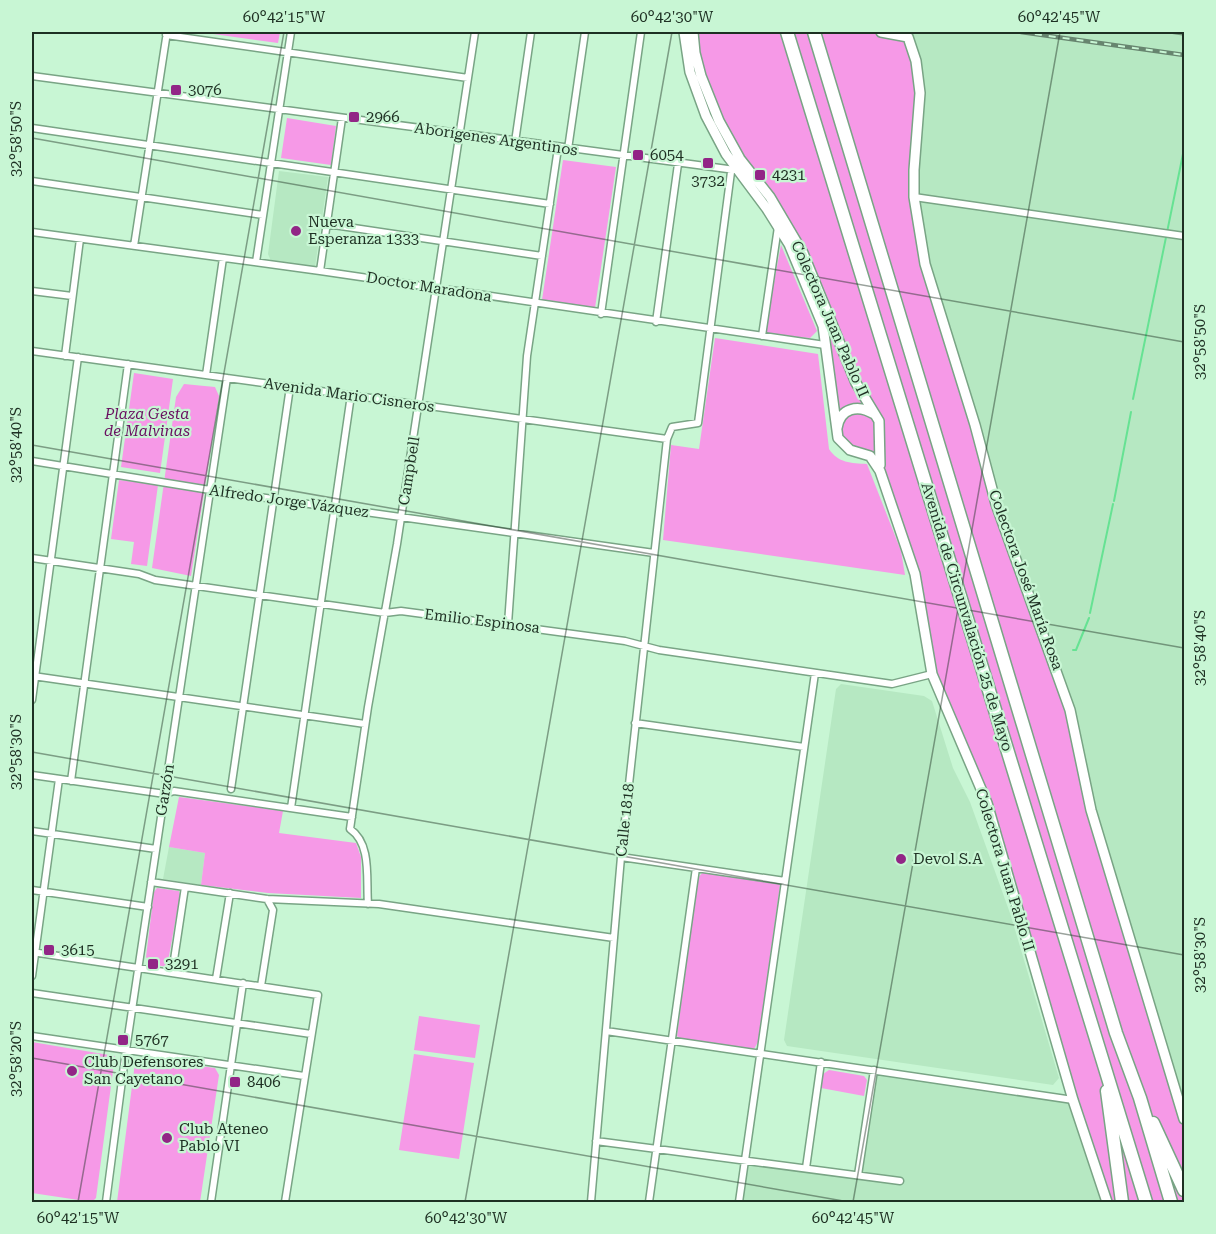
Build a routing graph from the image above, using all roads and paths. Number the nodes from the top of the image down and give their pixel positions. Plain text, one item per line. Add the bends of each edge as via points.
1 (291, 32) edge
2 (475, 32) edge
3 (531, 32) edge
4 (585, 32) edge
5 (641, 32) edge
6 (684, 32) edge
7 (693, 32) edge
8 (787, 32) edge
9 (814, 32) edge
10 (881, 32) edge
11 (166, 33) edge
12 (288, 53) junction
13 (32, 76) edge
14 (468, 78) junction
15 (158, 93) junction
16 (280, 110) junction
17 (342, 118) junction
18 (32, 128) edge
19 (459, 134) junction
20 (515, 142) junction
21 (149, 145) junction
22 (558, 148) junction
23 (568, 149) junction
24 (623, 157) junction
25 (271, 163) junction
26 (678, 164) junction
27 (738, 169) junction
28 (334, 172) junction
29 (32, 181) edge
30 (451, 189) junction
31 (142, 197) junction
32 (914, 197) junction
33 (550, 204) junction
34 (263, 215) junction
35 (327, 224) junction
36 (778, 226) junction
37 (32, 232) edge
38 (1182, 236) edge
39 (80, 239) junction
40 (443, 241) junction
41 (134, 246) junction
42 (542, 256) junction
43 (223, 258) junction
44 (256, 262) junction
45 (320, 271) junction
46 (437, 289) junction
47 (32, 291) edge
48 (72, 296) junction
49 (536, 304) junction
50 (601, 314) junction
51 (656, 322) junction
52 (709, 329) junction
53 (762, 336) junction
54 (825, 345) junction
55 (32, 351) edge
56 (65, 356) junction
57 (78, 357) junction
58 (128, 364) junction
59 (206, 375) junction
60 (227, 378) junction
61 (290, 387) junction
62 (351, 395) junction
63 (418, 405) junction
64 (874, 414) junction
65 (522, 419) junction
66 (836, 430) junction
67 (879, 436) junction
68 (667, 439) junction
69 (859, 452) junction
70 (32, 461) edge
71 (63, 465) junction
72 (880, 471) junction
73 (114, 472) junction
74 (210, 490) junction
75 (274, 499) junction
76 (335, 508) junction
77 (402, 517) junction
78 (514, 534) junction
79 (654, 553) junction
80 (32, 558) edge
81 (50, 561) junction
82 (100, 568) junction
83 (196, 586) junction
84 (260, 595) junction
85 (321, 604) junction
86 (385, 613) junction
87 (508, 624) junction
88 (644, 646) junction
89 (815, 673) junction
90 (932, 674) junction
91 (33, 676) edge
92 (85, 683) junction
93 (179, 697) junction
94 (32, 700) edge
95 (243, 706) junction
96 (305, 715) junction
97 (635, 723) junction
98 (365, 724) junction
99 (804, 747) junction
100 (32, 775) edge
101 (59, 779) junction
102 (71, 781) junction
103 (231, 789) dead end
104 (165, 794) junction
105 (291, 808) junction
106 (352, 817) junction
107 (32, 831) edge
108 (51, 834) junction
109 (156, 849) junction
110 (621, 857) junction
111 (696, 868) junction
112 (785, 881) junction
113 (151, 882) junction
114 (185, 887) junction
115 (32, 890) edge
116 (43, 892) junction
117 (230, 893) junction
118 (267, 899) junction
119 (368, 904) junction
120 (148, 907) junction
121 (614, 938) junction
122 (33, 952) edge
123 (138, 968) junction
124 (172, 973) junction
125 (32, 976) edge
126 (216, 980) junction
127 (243, 984) junction
128 (261, 986) junction
129 (32, 993) edge
130 (132, 1008) junction
131 (237, 1023) junction
132 (606, 1031) junction
133 (311, 1034) junction
134 (32, 1036) edge
135 (672, 1041) junction
136 (126, 1050) junction
137 (759, 1053) junction
138 (1102, 1058) junction
139 (821, 1062) junction
140 (231, 1065) junction
141 (874, 1070) junction
142 (304, 1076) junction
143 (1140, 1098) junction
144 (1073, 1100) junction
145 (1185, 1119) edge
146 (596, 1141) junction
147 (656, 1150) junction
148 (744, 1161) junction
149 (806, 1168) junction
150 (858, 1175) junction
151 (900, 1181) dead end
152 (1185, 1191) edge
153 (106, 1203) edge
154 (211, 1203) edge
155 (285, 1203) edge
156 (591, 1203) edge
157 (649, 1203) edge
158 (739, 1203) edge
159 (1107, 1203) edge
160 (1122, 1203) edge
161 (1146, 1203) edge
162 (1171, 1203) edge

1 - 12 street
2 - 14 street, Campbell
3 - 20 street
4 - 23 street
5 - 24 street
6 - 27 main road, Colectora Juan Pablo II via 696,93 716,137
7 - 27 main road, Colectora Juan Pablo II via 709,100
8 - 138 highway, Avenida de Circunvalación 25 de Mayo
9 - 143 highway, Avenida de Circunvalación 25 de Mayo via 1116,1033
10 - 32 main road, Colectora José María Rosa via 908,37 916,61 920,93
11 - 12 street
11 - 15 street
12 - 14 street
12 - 16 street
13 - 15 street, Aborígenes Argentinos
14 - 19 street, Campbell
15 - 16 street, Aborígenes Argentinos
15 - 21 street
16 - 17 street, Aborígenes Argentinos
16 - 25 street
17 - 19 street, Aborígenes Argentinos
17 - 28 street
18 - 21 street
19 - 20 street, Aborígenes Argentinos
19 - 30 street, Campbell
20 - 22 street, Aborígenes Argentinos
21 - 25 street
21 - 31 street
22 - 23 street, Aborígenes Argentinos
22 - 33 street
23 - 24 street, Aborígenes Argentinos
24 - 26 street, Aborígenes Argentinos
24 - 50 street
25 - 28 street
25 - 34 street
26 - 27 street, Aborígenes Argentinos
26 - 51 street
27 - 36 main road, Colectora Juan Pablo II
27 - 52 street
27 - 64 main road, Colectora Juan Pablo II via 770,196 803,253 856,383
28 - 30 street
28 - 35 street
29 - 31 street
30 - 33 street
30 - 40 street, Campbell
31 - 34 street
31 - 41 street
32 - 38 street
32 - 145 main road, Colectora José María Rosa via 921,245 996,504 1070,710 1094,821
33 - 42 street
34 - 44 street
35 - 40 street
35 - 45 street
36 - 53 street
36 - 54 main road, Colectora Juan Pablo II via 815,305
37 - 39 street, Doctor Maradona
39 - 41 street, Doctor Maradona
39 - 48 street
40 - 42 street
40 - 46 street, Campbell
41 - 43 street, Doctor Maradona
42 - 49 street
43 - 44 street, Doctor Maradona
43 - 59 street
44 - 45 street, Doctor Maradona
45 - 46 street, Doctor Maradona
46 - 49 street, Doctor Maradona
46 - 63 street, Campbell
47 - 48 street
48 - 56 street
49 - 50 street, Doctor Maradona
49 - 65 street via 526,356
50 - 51 street, Doctor Maradona
51 - 52 street, Doctor Maradona
52 - 53 street, Doctor Maradona
52 - 68 street via 698,423 672,427
53 - 54 street, Doctor Maradona
54 - 66 main road, Colectora Juan Pablo II
55 - 56 street, Avenida Mario Cisneros
56 - 57 street, Avenida Mario Cisneros
57 - 58 street, Avenida Mario Cisneros
57 - 71 street
58 - 59 street, Avenida Mario Cisneros
58 - 73 street
59 - 60 street, Avenida Mario Cisneros
60 - 61 street, Avenida Mario Cisneros
60 - 74 street, Garzón
61 - 62 street, Avenida Mario Cisneros
61 - 75 street
62 - 63 street, Avenida Mario Cisneros
62 - 76 street
63 - 65 street, Avenida Mario Cisneros
63 - 77 street, Campbell
64 - 66 main road, Colectora Juan Pablo II via 858,408 850,410 842,414
64 - 67 main road, Colectora Juan Pablo II via 879,421
65 - 68 street, Avenida Mario Cisneros
65 - 78 street
66 - 69 main road, Colectora Juan Pablo II via 843,446
67 - 69 main road via 872,447
67 - 72 main road, Colectora Juan Pablo II
68 - 79 street, Calle 1818
69 - 72 main road, Colectora Juan Pablo II via 870,456
70 - 71 street, Alfredo Jorge Vázquez
71 - 73 street, Alfredo Jorge Vázquez
71 - 81 street
72 - 90 main road, Colectora Juan Pablo II via 915,574
73 - 74 street, Alfredo Jorge Vázquez
73 - 82 street
74 - 75 street, Alfredo Jorge Vázquez
74 - 83 street, Garzón
75 - 76 street, Alfredo Jorge Vázquez
75 - 84 street
76 - 77 street, Alfredo Jorge Vázquez
76 - 85 street
77 - 78 street, Alfredo Jorge Vázquez
77 - 86 street, Campbell
78 - 79 street, Alfredo Jorge Vázquez
78 - 87 street
79 - 88 street, Calle 1818
80 - 81 street, Emilio Espinosa
81 - 82 street, Emilio Espinosa
81 - 91 street
82 - 83 street, Emilio Espinosa
82 - 92 street
83 - 84 street, Emilio Espinosa
83 - 93 street, Garzón
84 - 85 street, Emilio Espinosa
84 - 95 street
85 - 86 street, Emilio Espinosa
85 - 96 street
86 - 87 street, Emilio Espinosa via 401,611
86 - 98 street, Campbell
87 - 88 street, Emilio Espinosa
88 - 89 street, Emilio Espinosa
88 - 97 street, Calle 1818
89 - 90 street, Emilio Espinosa via 892,684
89 - 99 street
90 - 144 main road, Colectora Juan Pablo II via 987,804
91 - 92 street
91 - 94 street
92 - 93 street
92 - 102 street
93 - 95 street
93 - 104 street, Garzón
95 - 96 street
95 - 103 street
96 - 98 street
96 - 105 street
97 - 99 street
97 - 110 street, Calle 1818
98 - 106 street, Campbell
99 - 112 street
100 - 101 street
101 - 102 street
101 - 108 street
102 - 104 street
104 - 105 street via 174,791
104 - 109 street, Garzón
105 - 106 street
106 - 119 street, Campbell via 350,829 358,834 365,851
107 - 108 street
108 - 109 street
108 - 116 street
109 - 113 street, Garzón
110 - 111 street
110 - 121 street, Calle 1818
111 - 112 street
111 - 135 street
112 - 137 street
113 - 114 street
113 - 120 street, Garzón
114 - 117 street
114 - 124 street
115 - 116 street
116 - 120 street
116 - 122 street
117 - 118 street
117 - 126 street
118 - 119 street
118 - 128 street via 273,910
119 - 121 street
120 - 123 street, Garzón
121 - 132 street, Calle 1818
122 - 123 street
122 - 125 street
123 - 124 street
123 - 130 street, Garzón
124 - 126 street
126 - 127 street
127 - 128 street
127 - 131 street
128 - 133 street via 318,994
129 - 130 street
130 - 131 street
130 - 136 street, Garzón
131 - 133 street
131 - 140 street
132 - 135 street
132 - 146 street, Calle 1818
133 - 142 street
134 - 136 street
135 - 137 street
135 - 147 street
136 - 140 street
136 - 153 street, Garzón
137 - 139 street
137 - 148 street
138 - 160 highway
138 - 161 highway, Avenida de Circunvalación 25 de Mayo
139 - 141 street
139 - 149 street
140 - 142 street
140 - 154 street
141 - 144 street
141 - 150 street
142 - 155 street
143 - 152 highway
143 - 162 highway, Avenida de Circunvalación 25 de Mayo
144 - 159 main road, Colectora Juan Pablo II
146 - 147 street
146 - 156 street, Calle 1818
147 - 148 street
147 - 157 street
148 - 149 street
148 - 158 street
149 - 150 street
150 - 151 street

